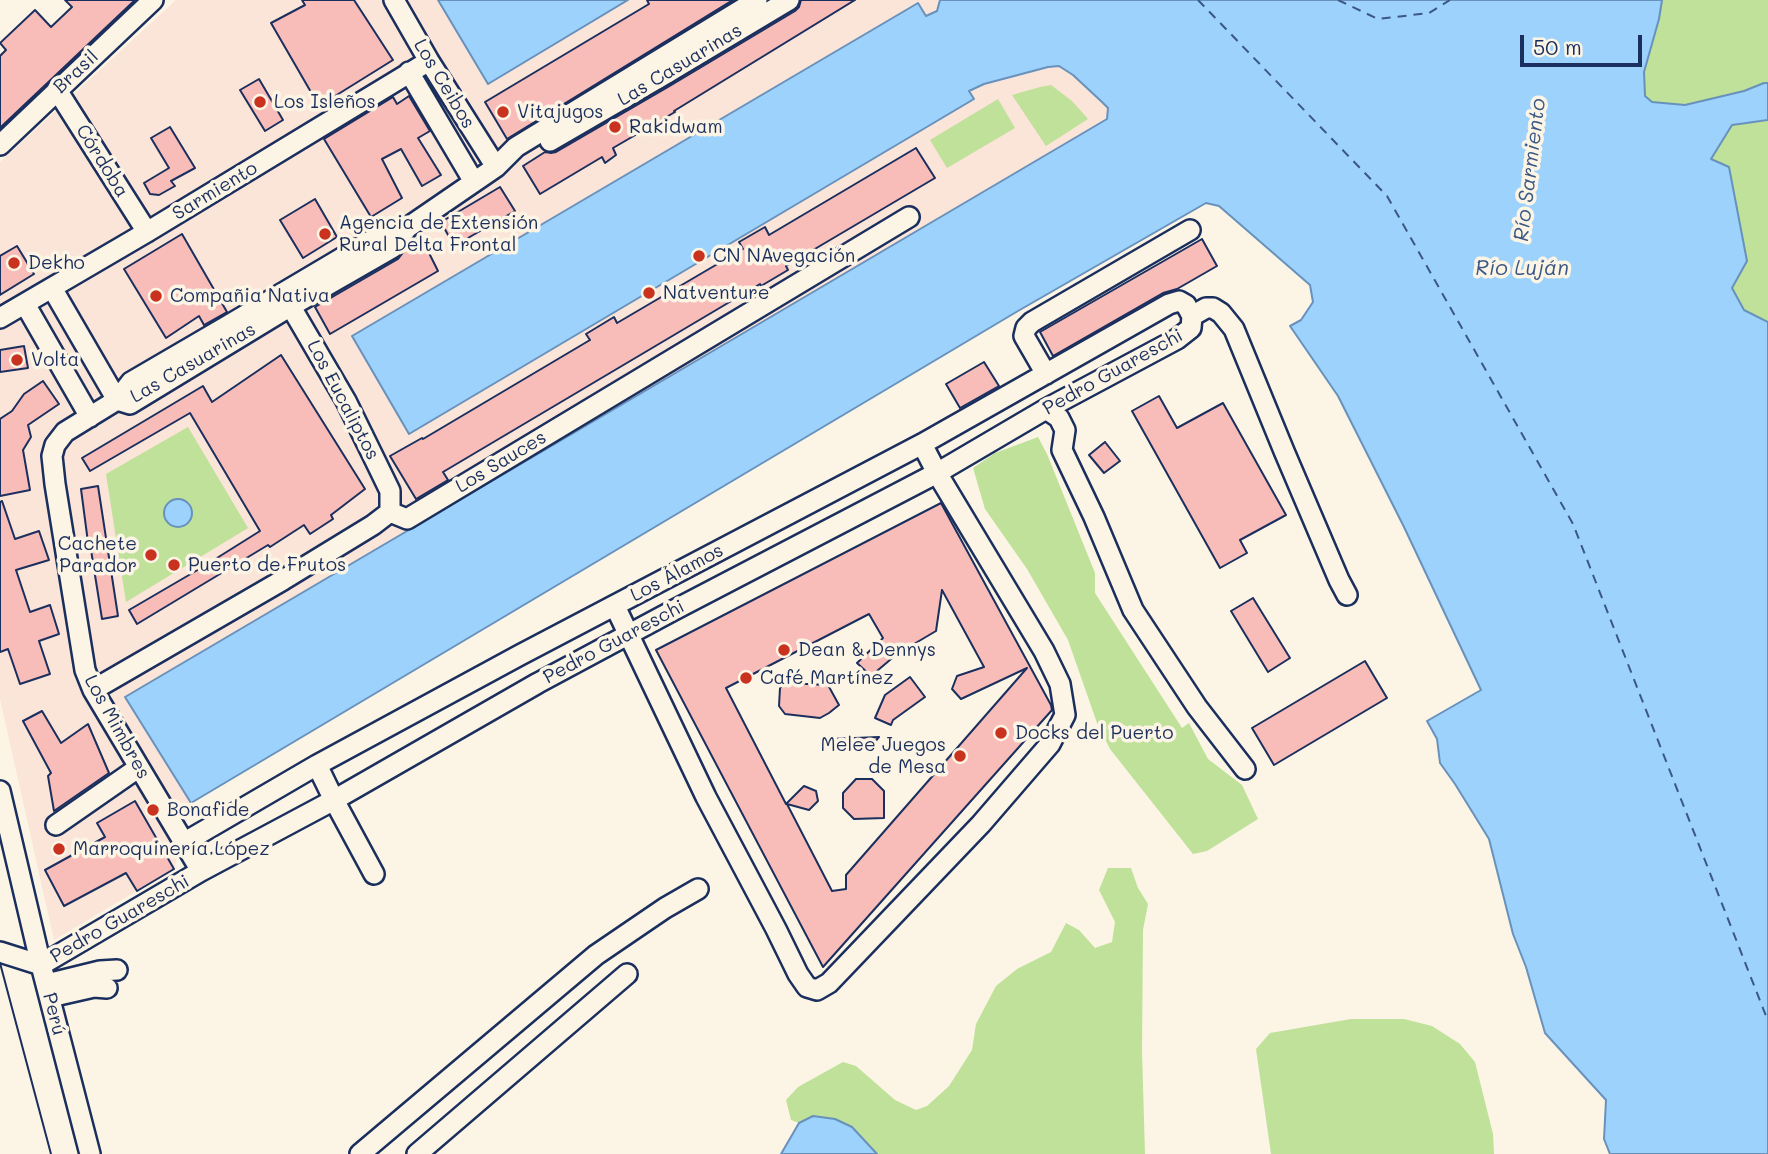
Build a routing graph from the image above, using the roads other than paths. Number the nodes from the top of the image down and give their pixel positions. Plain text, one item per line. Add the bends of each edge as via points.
1 (153, 0) edge
2 (394, 0) edge
3 (757, 0) edge
4 (789, 0) edge
5 (429, 61) junction
6 (409, 72) junction
7 (57, 90) junction
8 (0, 145) edge
9 (496, 167) junction
10 (474, 182) junction
11 (909, 217) dead end
12 (1190, 230) dead end
13 (148, 232) junction
14 (52, 288) junction
15 (287, 299) junction
16 (25, 304) junction
17 (1169, 304) joint
18 (1192, 316) junction
19 (0, 318) edge
20 (1046, 374) junction
21 (1011, 394) junction
22 (117, 400) junction
23 (1046, 409) junction
24 (90, 417) junction
25 (1028, 421) junction
26 (922, 444) junction
27 (55, 445) joint
28 (937, 473) junction
29 (390, 512) junction
30 (1347, 595) dead end
31 (615, 606) junction
32 (628, 635) junction
33 (520, 655) junction
34 (538, 684) junction
35 (93, 690) junction
36 (317, 765) junction
37 (138, 768) junction
38 (1245, 769) dead end
39 (0, 791) edge
40 (334, 800) junction
41 (56, 825) dead end
42 (185, 842) junction
43 (201, 871) junction
44 (374, 874) dead end
45 (698, 888) dead end
46 (0, 952) edge
47 (117, 970) dead end
48 (627, 974) dead end
49 (46, 982) junction
50 (107, 988) dead end
51 (90, 1154) edge
52 (360, 1154) edge
53 (417, 1154) edge

1 - 7 street, Brasil
2 - 5 street, Los Ceibos
3 - 9 street, Las Casuarinas via 516,147
4 - 9 street, Las Casuarinas via 521,158
5 - 6 street, Sarmiento
5 - 9 street, Los Ceibos
6 - 10 street
6 - 13 street, Sarmiento
7 - 8 street, Brasil
7 - 13 street, Córdoba
9 - 10 street, Las Casuarinas
10 - 15 street, Las Casuarinas via 407,228 392,248
11 - 29 street, Los Sauces via 407,519
12 - 20 street via 1026,328 1024,336
13 - 14 street, Sarmiento
14 - 16 street, Sarmiento
14 - 22 street
15 - 22 street, Las Casuarinas via 130,404
15 - 29 street, Los Eucaliptos via 346,401 390,491
16 - 19 street, Sarmiento
16 - 24 street
17 - 18 street, Pedro Guareschi via 1179,301
17 - 20 street, Los Álamos
18 - 23 street, Pedro Guareschi via 1191,328 1177,339
18 - 30 street via 1213,308 1234,329
20 - 21 street, Los Álamos
21 - 25 street
21 - 26 street, Los Álamos
22 - 24 street, Las Casuarinas
23 - 25 street, Pedro Guareschi
23 - 38 street via 1059,418 1065,430 1062,450 1133,610 1197,707
24 - 27 street, Las Casuarinas via 65,432
25 - 28 street, Pedro Guareschi
26 - 28 street
26 - 31 street, Los Álamos
27 - 35 street, Los Mimbres via 52,456 66,561 85,670
28 - 32 street, Pedro Guareschi
28 - 32 street via 1044,651 1059,684 1065,715 1050,744 981,824 829,984 817,990 807,987 798,974
29 - 35 street
31 - 32 street
31 - 33 street, Los Álamos
32 - 34 street, Pedro Guareschi
33 - 34 street
33 - 36 street, Los Álamos
34 - 40 street, Pedro Guareschi
35 - 37 street, Los Mimbres
36 - 40 street
36 - 42 street, Los Álamos
37 - 41 street
37 - 42 street, Los Mimbres
39 - 49 street, Perú
40 - 43 street, Pedro Guareschi
40 - 44 street
42 - 43 street, Los Mimbres
43 - 49 street, Pedro Guareschi
45 - 52 street via 596,955
46 - 49 street, Pedro Guareschi
47 - 49 street
48 - 53 street
49 - 50 street
49 - 51 street, Perú

